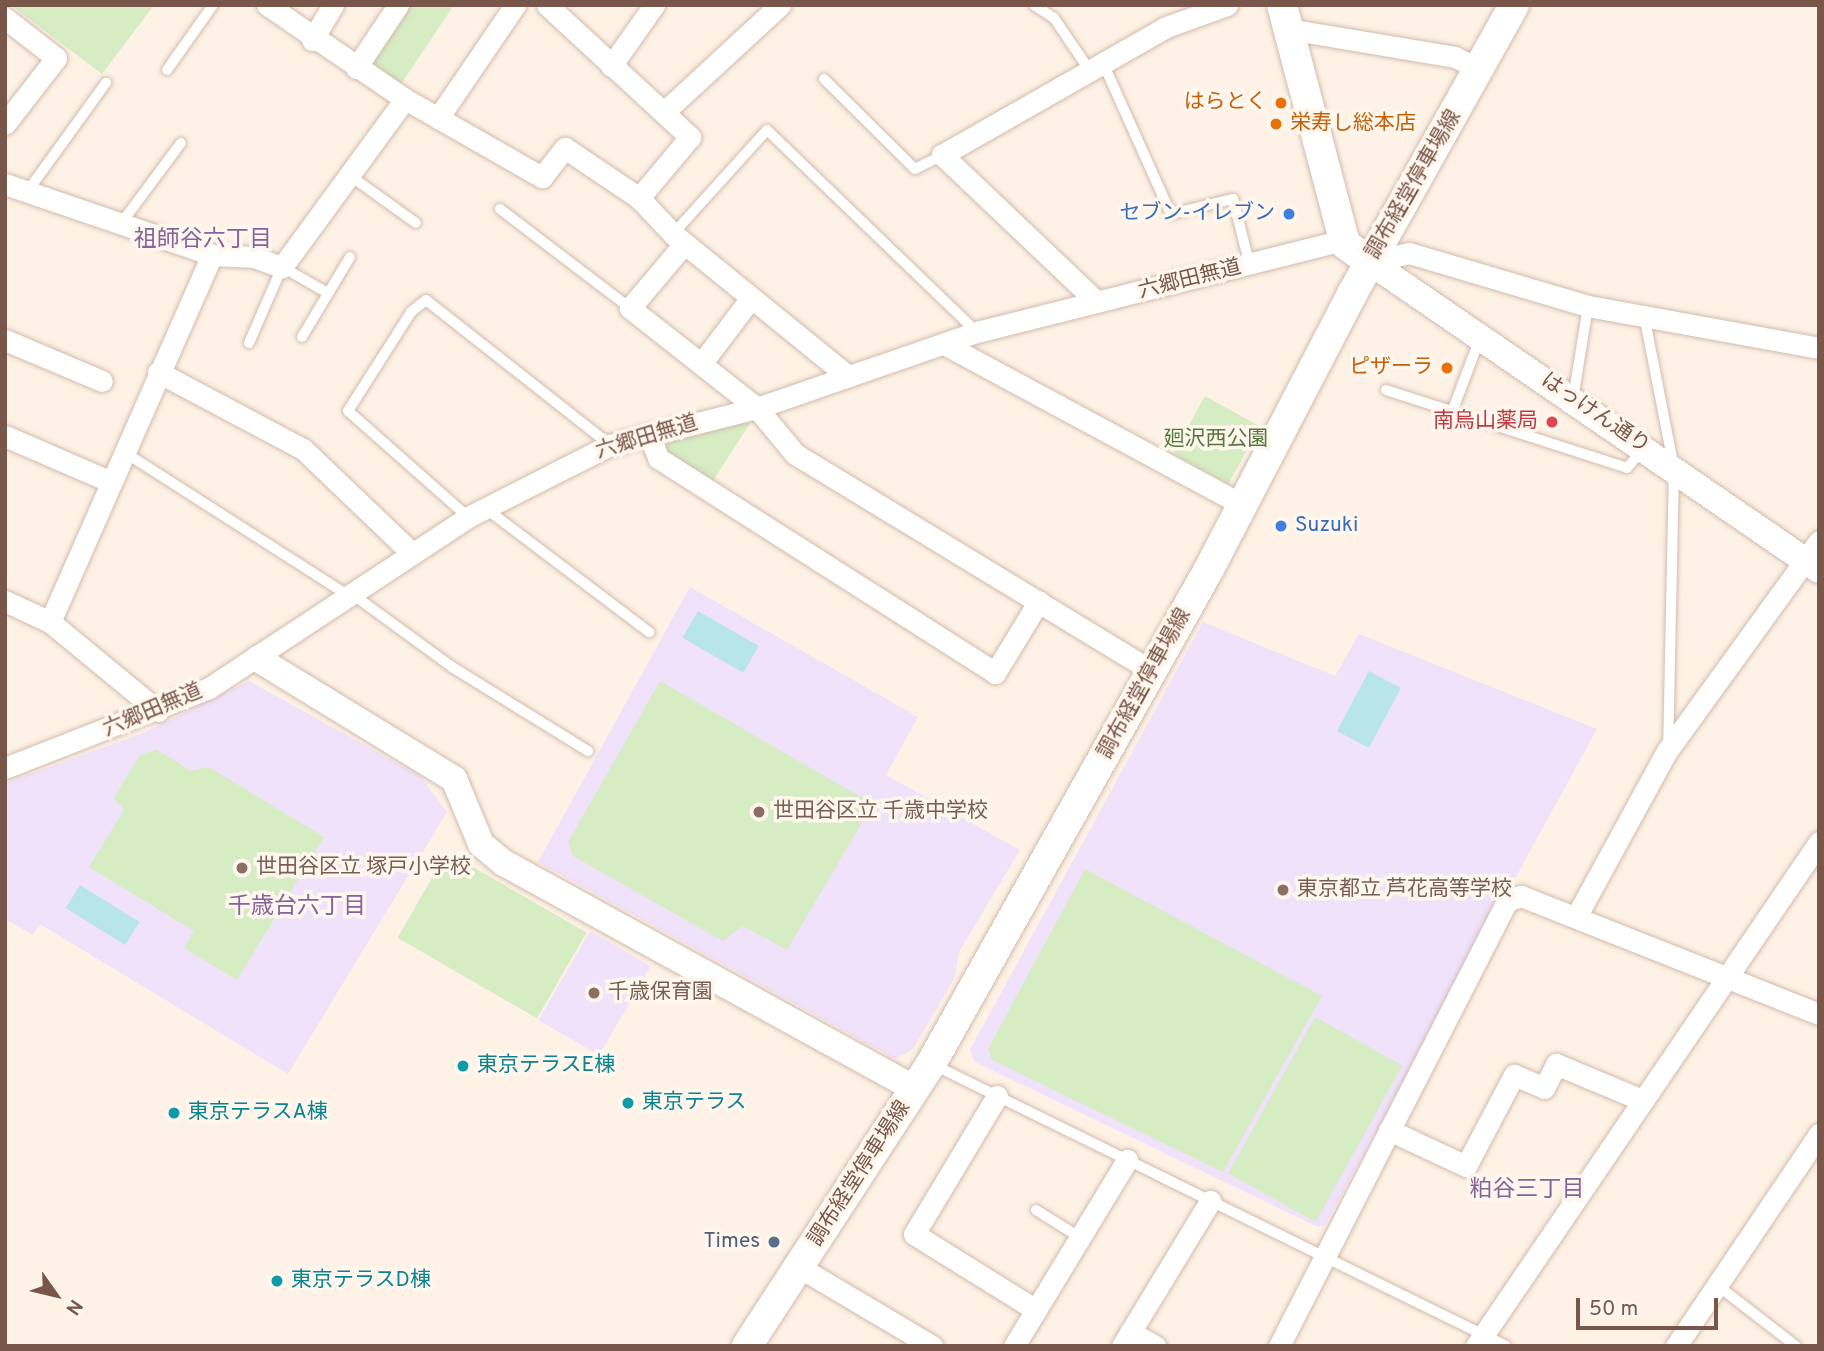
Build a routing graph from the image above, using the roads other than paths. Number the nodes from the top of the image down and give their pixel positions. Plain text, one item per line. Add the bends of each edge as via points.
1 (213, 5) edge
2 (267, 5) edge
3 (333, 5) edge
4 (398, 5) edge
5 (514, 5) edge
6 (547, 5) edge
7 (654, 5) edge
8 (779, 5) edge
9 (1034, 5) edge
10 (1227, 5) edge
11 (1514, 5) edge
12 (1285, 17) edge
13 (5, 18) edge
14 (312, 40) junction
15 (611, 66) junction
16 (1097, 67) junction
17 (356, 68) junction
18 (167, 70) dead end
19 (1480, 70) junction
20 (824, 79) dead end
21 (106, 83) dead end
22 (405, 99) junction
23 (664, 112) junction
24 (438, 118) junction
25 (5, 124) edge
26 (181, 143) dead end
27 (942, 155) junction
28 (349, 175) junction
29 (5, 184) edge
30 (27, 192) junction
31 (639, 198) junction
32 (500, 209) dead end
33 (416, 223) dead end
34 (119, 227) junction
35 (678, 239) junction
36 (1344, 240) junction
37 (212, 256) junction
38 (350, 257) dead end
39 (1370, 262) junction
40 (1250, 266) junction
41 (282, 267) junction
42 (326, 292) junction
43 (751, 298) junction
44 (1097, 302) junction
45 (1588, 306) junction
46 (630, 309) junction
47 (1646, 320) junction
48 (977, 332) junction
49 (1482, 336) junction
50 (302, 337) dead end
51 (5, 340) edge
52 (249, 343) dead end
53 (944, 344) junction
54 (1819, 348) edge
55 (701, 364) junction
56 (158, 372) junction
57 (845, 374) junction
58 (102, 381) dead end
59 (1386, 390) dead end
60 (1573, 399) junction
61 (757, 408) junction
62 (1452, 412) junction
63 (649, 434) junction
64 (5, 436) edge
65 (610, 445) junction
66 (1645, 447) junction
67 (122, 450) junction
68 (1674, 468) junction
69 (109, 481) junction
70 (1244, 505) junction
71 (476, 512) junction
72 (412, 553) junction
73 (1814, 557) edge
74 (350, 594) junction
75 (5, 601) edge
76 (1039, 601) junction
77 (50, 622) junction
78 (649, 632) dead end
79 (258, 659) junction
80 (1152, 671) junction
81 (158, 711) junction
82 (588, 751) dead end
83 (1667, 751) junction
84 (5, 768) edge
85 (1819, 842) edge
86 (1576, 917) junction
87 (1726, 977) junction
88 (1819, 1014) edge
89 (931, 1064) junction
90 (915, 1089) junction
91 (997, 1096) junction
92 (1642, 1100) junction
93 (1389, 1130) junction
94 (1819, 1134) edge
95 (1127, 1160) junction
96 (1210, 1201) junction
97 (1036, 1210) dead end
98 (1079, 1237) junction
99 (1324, 1256) junction
100 (799, 1267) junction
101 (1717, 1285) junction
102 (1036, 1310) junction
103 (1126, 1339) edge
104 (1480, 1340) edge
105 (747, 1346) edge
106 (932, 1346) edge
107 (1014, 1346) edge
108 (1155, 1346) edge
109 (1279, 1346) edge
110 (1507, 1346) edge
111 (1675, 1346) edge
112 (1796, 1346) edge

1 - 18 lane
2 - 14 street
3 - 14 street
4 - 17 street
5 - 24 street
6 - 15 street
7 - 15 street
8 - 23 street
9 - 16 lane via 1054,18
10 - 16 street via 1166,27
11 - 19 main road, 調布経堂停車場線
12 - 19 street via 1455,57
12 - 36 main road
13 - 25 street via 56,58
14 - 17 street
15 - 23 street
16 - 27 street
16 - 40 lane via 1171,214 1233,199
17 - 22 street
19 - 39 main road, 調布経堂停車場線
20 - 27 lane via 915,169
21 - 30 lane
22 - 24 street
22 - 28 street
23 - 31 street via 690,137
24 - 31 street via 542,177 565,148
26 - 34 lane
27 - 44 street
28 - 33 lane
28 - 41 street
29 - 30 street
30 - 34 street
31 - 35 street
32 - 46 lane
34 - 37 street
35 - 43 street
35 - 46 street
35 - 48 lane via 767,130
36 - 39 main road
36 - 40 street, 六郷田無道
37 - 41 street via 254,257
37 - 56 street
38 - 42 lane
39 - 45 street via 1409,253
39 - 49 street, はっけん通り
39 - 70 main road, 調布経堂停車場線
40 - 44 street, 六郷田無道
41 - 42 lane
41 - 52 lane
42 - 50 lane
43 - 55 street
43 - 57 street
44 - 48 street, 六郷田無道
45 - 47 street
45 - 60 lane
46 - 55 street
47 - 54 street
47 - 68 lane
48 - 53 street, 六郷田無道
49 - 60 street, はっけん通り
49 - 62 lane
51 - 58 street
53 - 57 street, 六郷田無道
53 - 70 street
55 - 61 street
56 - 67 street
56 - 72 street via 303,449
57 - 61 street, 六郷田無道
59 - 62 lane
60 - 66 street, はっけん通り
61 - 63 street, 六郷田無道
61 - 76 street via 795,454
62 - 66 lane via 1627,468
63 - 65 street, 六郷田無道
63 - 76 street via 658,458 995,673
64 - 69 street
65 - 71 street, 六郷田無道
65 - 71 lane via 426,300 411,312 348,411
66 - 68 street, はっけん通り
67 - 69 street
67 - 74 lane
68 - 73 street, はっけん通り
68 - 83 lane
69 - 77 street
70 - 80 main road, 調布経堂停車場線
71 - 72 street, 六郷田無道
71 - 78 lane
72 - 74 street, 六郷田無道
73 - 83 street
74 - 79 street, 六郷田無道
74 - 82 lane via 452,667
75 - 77 street
76 - 80 street
77 - 81 street
79 - 81 street, 六郷田無道
79 - 90 street via 454,779 481,844 504,863
80 - 89 main road, 調布経堂停車場線
81 - 84 street, 六郷田無道
83 - 86 street
85 - 87 street
86 - 87 street
86 - 93 street via 1521,896 1507,901
87 - 88 street
87 - 92 street
89 - 90 main road, 調布経堂停車場線
89 - 91 lane
90 - 100 main road, 調布経堂停車場線
91 - 95 lane
91 - 102 street via 915,1234
92 - 93 street via 1556,1064 1544,1088 1514,1076 1466,1166
92 - 104 street
93 - 99 street
94 - 101 street
95 - 96 lane
95 - 98 street
96 - 99 lane
96 - 103 street
97 - 98 lane
98 - 102 street
99 - 104 lane
99 - 109 street
100 - 105 main road, 調布経堂停車場線
100 - 106 street
101 - 111 street
101 - 112 lane
102 - 107 street
103 - 108 street
104 - 110 lane

